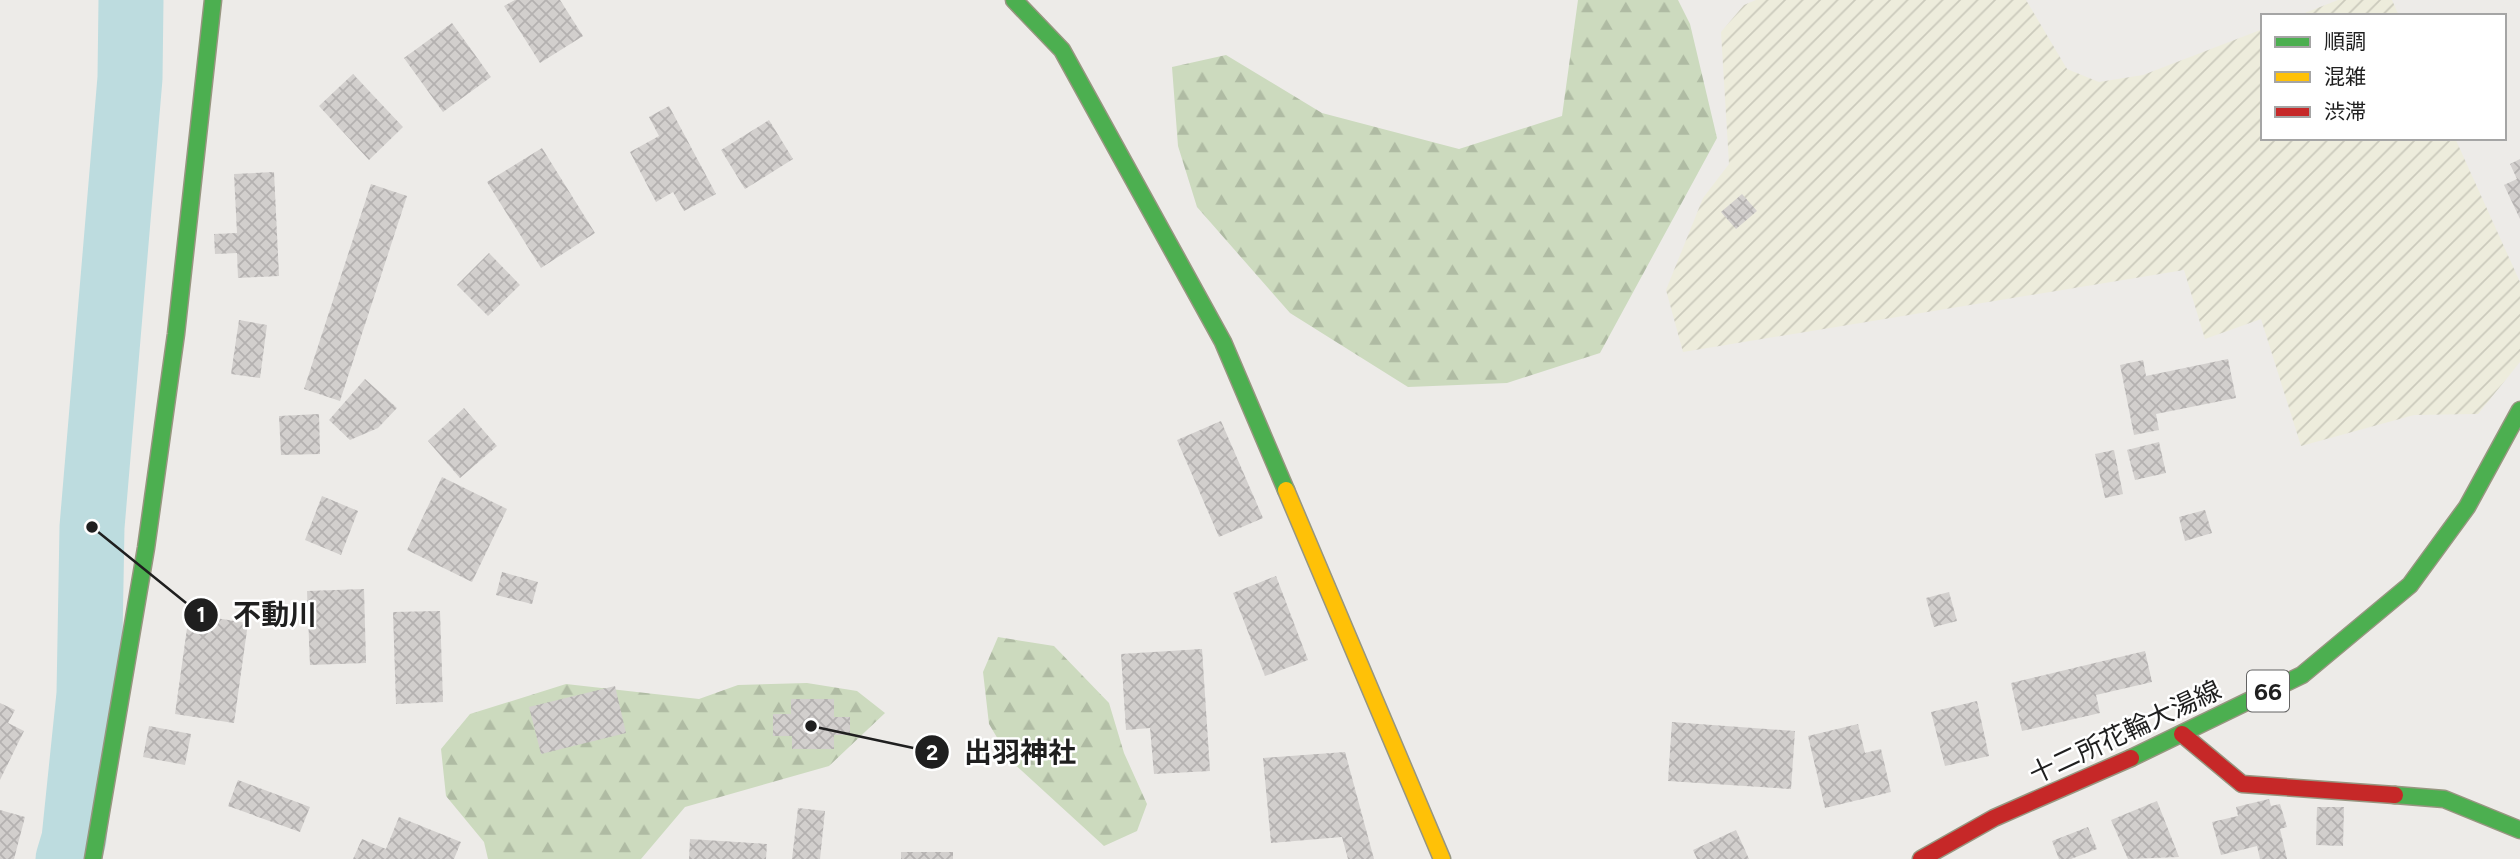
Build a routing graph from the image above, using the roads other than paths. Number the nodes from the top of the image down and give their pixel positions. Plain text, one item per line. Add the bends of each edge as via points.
1 (213, 0) edge
2 (1014, 0) edge
3 (2520, 410) edge
4 (2182, 734) junction
5 (2520, 830) edge
6 (93, 859) edge
7 (1442, 859) edge
8 (1921, 859) edge

1 - 6 street via 171,374
2 - 7 street via 1062,50 1223,342
3 - 4 street, 十二所花輪大湯線 / 66 via 2467,507 2410,585 2302,675
4 - 5 street via 2242,784 2444,799
4 - 8 street, 十二所花輪大湯線 / 66 via 1994,818

